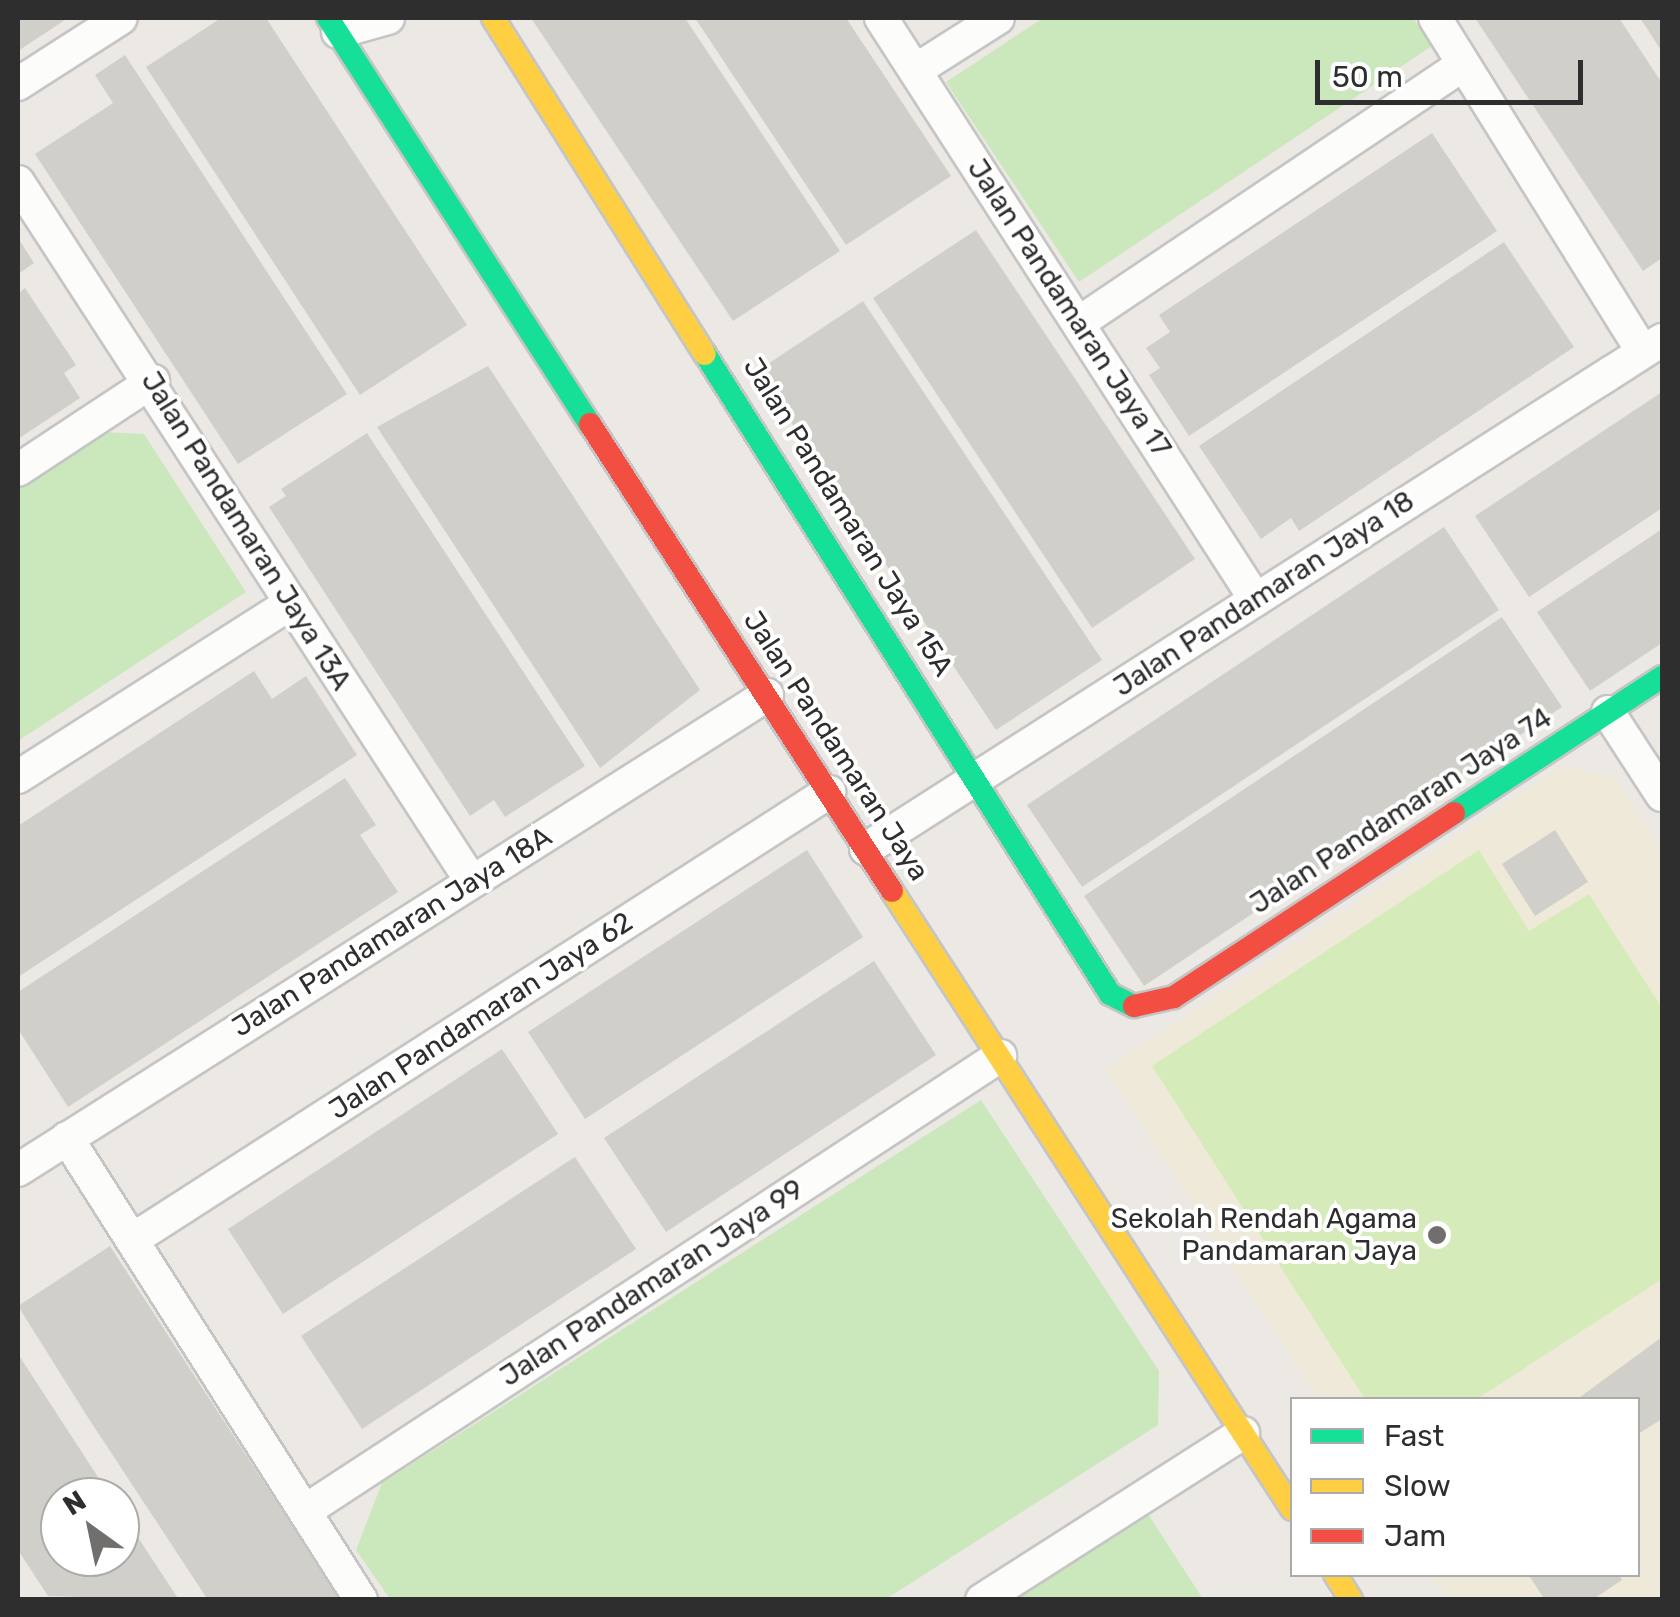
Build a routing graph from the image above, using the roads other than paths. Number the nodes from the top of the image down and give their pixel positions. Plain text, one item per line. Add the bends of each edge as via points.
1 (121, 18) edge
2 (388, 18) edge
3 (493, 18) edge
4 (881, 18) edge
5 (998, 18) edge
6 (1435, 18) edge
7 (333, 25) edge
8 (1463, 65) junction
9 (916, 70) junction
10 (18, 84) edge
11 (18, 182) edge
12 (1080, 322) junction
13 (1653, 346) edge
14 (153, 381) junction
15 (18, 470) edge
16 (1256, 600) junction
17 (291, 603) junction
18 (1662, 677) edge
19 (767, 695) junction
20 (1608, 712) junction
21 (18, 777) edge
22 (976, 778) junction
23 (829, 792) junction
24 (1662, 795) edge
25 (866, 848) junction
26 (472, 882) junction
27 (1174, 997) joint
28 (1000, 1056) junction
29 (68, 1138) junction
30 (23, 1155) edge
31 (132, 1240) junction
32 (1243, 1433) junction
33 (1290, 1506) edge
34 (304, 1511) junction
35 (1337, 1577) edge
36 (361, 1600) edge
37 (982, 1600) edge
38 (1351, 1600) edge

1 - 10 street
2 - 7 street
3 - 22 street, Jalan Pandamaran Jaya 15A
4 - 9 street, Jalan Pandamaran Jaya 17
5 - 9 street
6 - 8 street
7 - 19 street, Jalan Pandamaran Jaya
8 - 12 street
8 - 13 street
9 - 12 street, Jalan Pandamaran Jaya 17
11 - 14 street, Jalan Pandamaran Jaya 13A
12 - 16 street, Jalan Pandamaran Jaya 17
13 - 16 street, Jalan Pandamaran Jaya 18
14 - 15 street
14 - 17 street, Jalan Pandamaran Jaya 13A
16 - 22 street, Jalan Pandamaran Jaya 18
17 - 21 street
17 - 26 street, Jalan Pandamaran Jaya 13A
18 - 20 street, Jalan Pandamaran Jaya 74
19 - 23 street, Jalan Pandamaran Jaya
19 - 26 street, Jalan Pandamaran Jaya 18A
20 - 24 street
20 - 27 street, Jalan Pandamaran Jaya 74
22 - 25 street, Jalan Pandamaran Jaya 18
22 - 27 street, Jalan Pandamaran Jaya 15A via 1110,994 1128,1007
23 - 25 street, Jalan Pandamaran Jaya
23 - 31 street, Jalan Pandamaran Jaya 62
25 - 28 street, Jalan Pandamaran Jaya
26 - 29 street, Jalan Pandamaran Jaya 18A
28 - 32 street, Jalan Pandamaran Jaya
28 - 34 street, Jalan Pandamaran Jaya 99
29 - 30 street, Jalan Pandamaran Jaya 18A
29 - 31 street
31 - 34 street
32 - 33 street, Jalan Pandamaran Jaya
32 - 37 street
34 - 36 street
35 - 38 street

